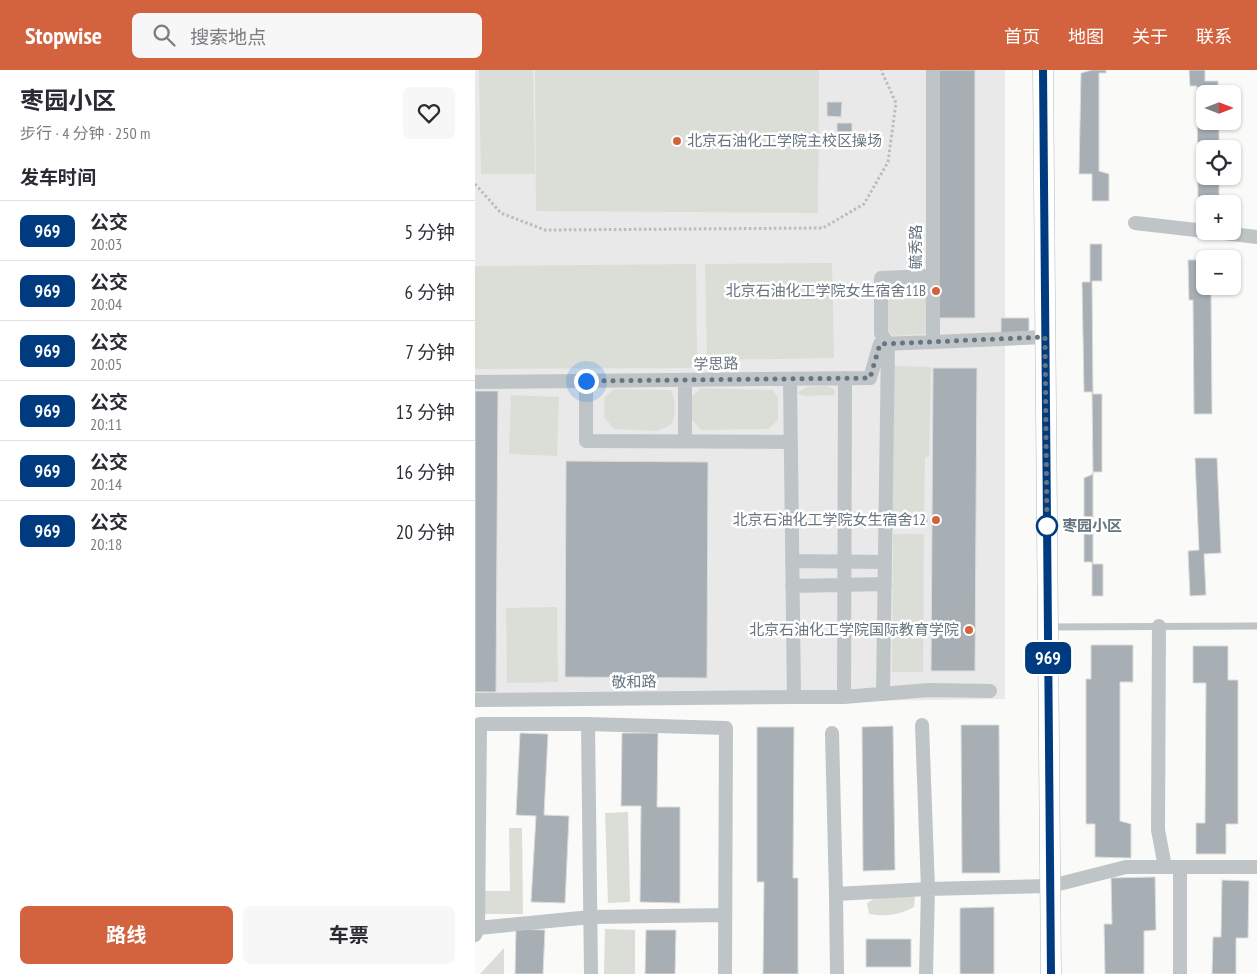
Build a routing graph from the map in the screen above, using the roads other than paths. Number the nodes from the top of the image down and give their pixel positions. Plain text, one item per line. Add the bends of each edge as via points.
1 (933, 70) edge
2 (1043, 70) edge
3 (1135, 223) dead end
4 (1196, 230) edge
5 (1241, 235) edge
6 (1257, 237) edge
7 (932, 276) junction
8 (1045, 337) junction
9 (933, 342) junction
10 (888, 344) junction
11 (845, 378) junction
12 (790, 379) junction
13 (685, 380) junction
14 (586, 381) junction
15 (475, 382) edge
16 (685, 441) junction
17 (791, 442) junction
18 (792, 561) junction
19 (844, 561) junction
20 (885, 562) junction
21 (885, 584) junction
22 (844, 585) junction
23 (792, 586) junction
24 (1159, 626) junction
25 (1257, 626) edge
26 (1048, 627) junction
27 (990, 691) dead end
28 (883, 694) junction
29 (794, 697) junction
30 (843, 697) junction
31 (475, 700) edge
32 (588, 724) junction
33 (922, 725) dead end
34 (831, 733) dead end
35 (1165, 867) junction
36 (1180, 867) junction
37 (1257, 867) edge
38 (1051, 886) junction
39 (929, 889) junction
40 (836, 894) junction
41 (725, 915) junction
42 (591, 917) junction
43 (477, 932) edge
44 (591, 974) edge
45 (725, 974) edge
46 (837, 974) edge
47 (926, 974) edge
48 (1051, 974) edge
49 (1180, 974) edge

1 - 7 street, 毓秀路
2 - 8 street
3 - 4 street
5 - 6 street
7 - 9 street, 毓秀路
7 - 10 street via 881,278 881,333
8 - 9 street
8 - 26 street
9 - 10 street
10 - 11 street, 学思路 via 880,344 870,378
10 - 20 street
11 - 12 street, 学思路
11 - 19 street
12 - 13 street, 学思路
12 - 17 street
13 - 14 street, 学思路
13 - 16 street
14 - 15 street, 学思路
14 - 16 street via 586,441
16 - 17 street
17 - 18 street
18 - 19 street
18 - 23 street
19 - 20 street
19 - 22 street
20 - 21 street
21 - 22 street
21 - 28 street
22 - 23 street
22 - 30 street
23 - 29 street
24 - 25 lane
24 - 26 lane
24 - 35 street via 1157,830
26 - 38 street
27 - 28 street, 敬和路 via 929,690
28 - 30 street, 敬和路
29 - 30 street, 敬和路
29 - 31 street, 敬和路
32 - 41 street via 726,728
32 - 42 street
32 - 43 street via 480,724
33 - 39 street
34 - 40 street
35 - 36 street
35 - 38 street via 1126,867
36 - 37 street
36 - 49 street
38 - 39 street
38 - 48 street
39 - 40 street
39 - 47 street
40 - 46 street
41 - 42 street
41 - 45 street
42 - 43 street
42 - 44 street

